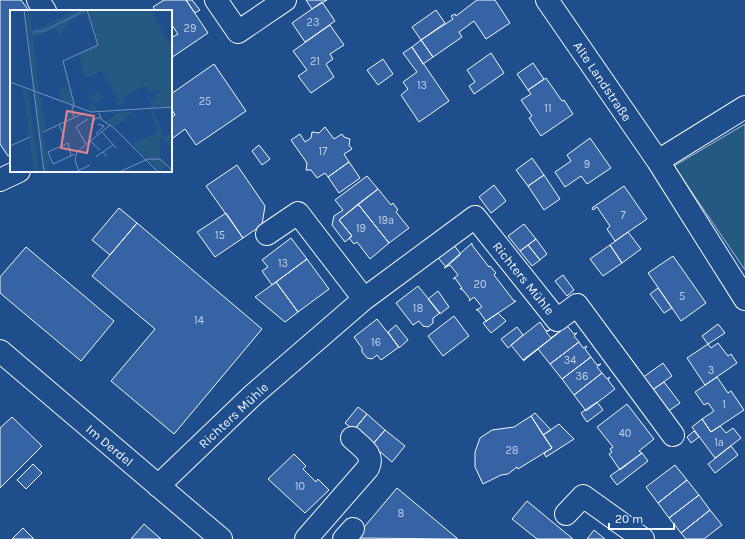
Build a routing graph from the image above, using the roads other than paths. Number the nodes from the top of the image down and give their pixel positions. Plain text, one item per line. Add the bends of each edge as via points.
1 (38, 0) edge
2 (216, 0) edge
3 (285, 0) edge
4 (547, 0) edge
5 (45, 10) edge
6 (745, 107) edge
7 (658, 162) junction
8 (17, 172) edge
9 (0, 180) edge
10 (267, 234) dead end
11 (364, 299) junction
12 (745, 300) edge
13 (0, 352) edge
14 (673, 435) dead end
15 (352, 438) dead end
16 (158, 486) junction
17 (566, 514) dead end
18 (221, 539) edge
19 (306, 539) edge
20 (643, 539) edge

1 - 5 street
2 - 3 street via 238,32
4 - 7 street, Alte Landstraße
6 - 7 street
7 - 12 street, Alte Landstraße
8 - 9 street
10 - 11 street via 298,213
11 - 14 street, Richters Mühle via 475,217 557,320 577,305
11 - 16 street, Richters Mühle via 253,395
13 - 16 street, Im Derdel
15 - 19 street via 370,455 371,462
16 - 18 street, Im Derdel
17 - 20 street via 583,496

